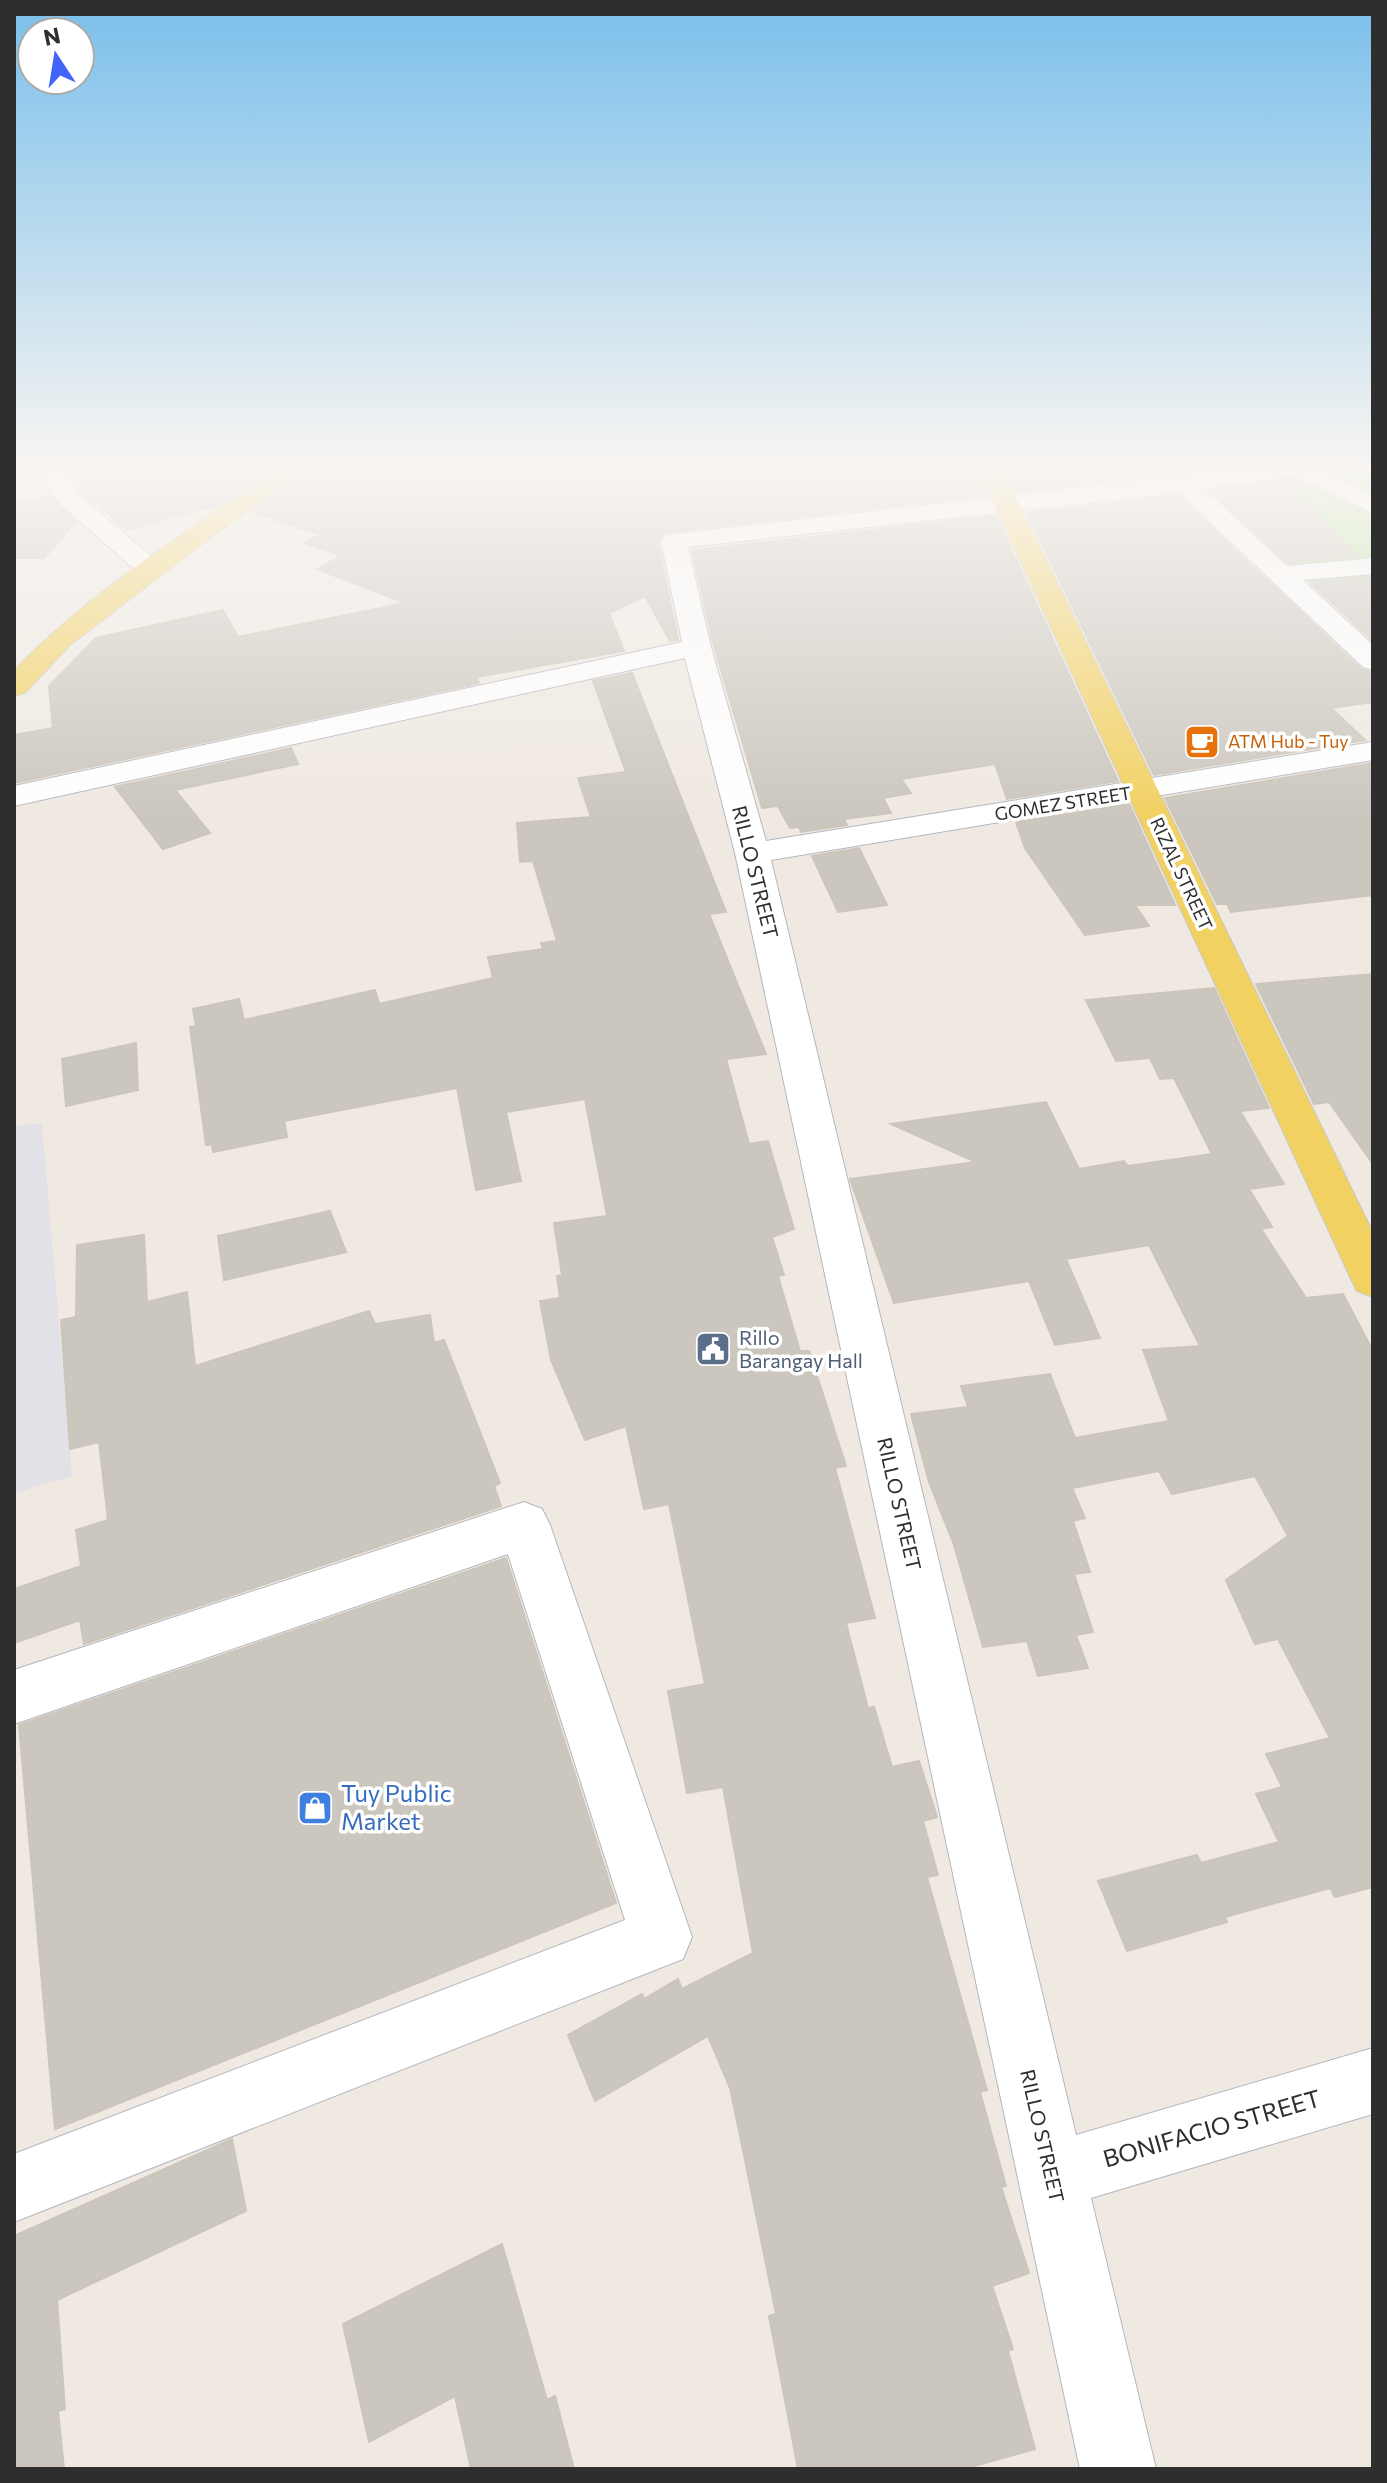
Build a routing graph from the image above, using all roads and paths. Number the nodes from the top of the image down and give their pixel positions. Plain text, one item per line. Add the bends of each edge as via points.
1 (131, 585) edge
2 (684, 585) edge
3 (1045, 585) edge
4 (1293, 585) edge
5 (697, 647) junction
6 (1373, 661) edge
7 (14, 687) edge
8 (1373, 751) edge
9 (1142, 791) junction
10 (14, 796) edge
11 (752, 853) junction
12 (1373, 1279) edge
13 (14, 1697) edge
14 (1373, 2081) edge
15 (1051, 2176) junction
16 (14, 2188) edge
17 (1118, 2469) edge

1 - 7 main road via 60,639
2 - 5 street, RILLO STREET
3 - 9 main road, RIZAL STREET
4 - 6 street
5 - 10 street
5 - 11 street, RILLO STREET
8 - 9 street, GOMEZ STREET
9 - 11 street, GOMEZ STREET
9 - 12 main road, RIZAL STREET
11 - 15 street, RILLO STREET
13 - 16 street via 524,1525 661,1937
14 - 15 street, BONIFACIO STREET
15 - 17 street, RILLO STREET

